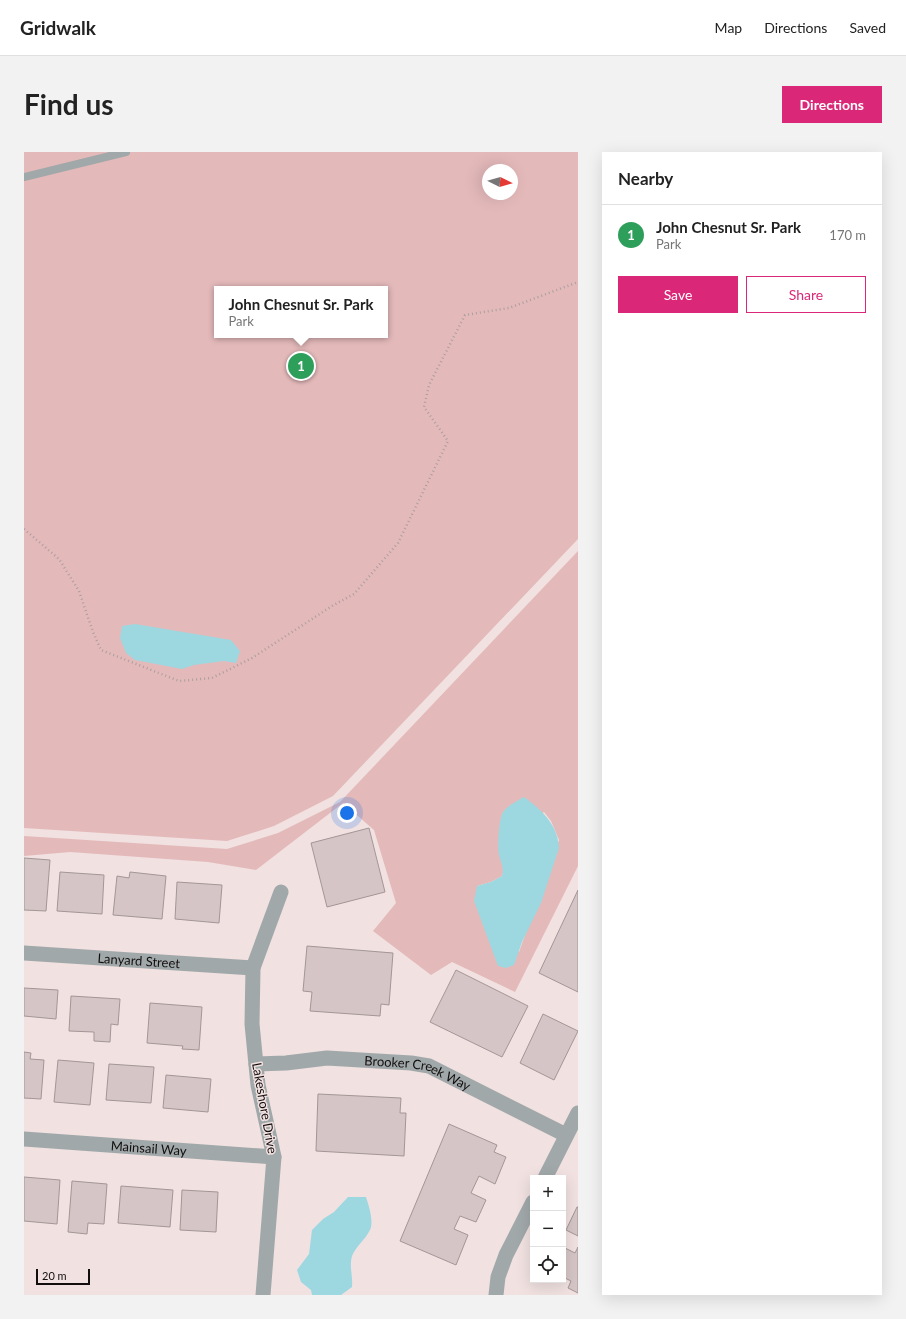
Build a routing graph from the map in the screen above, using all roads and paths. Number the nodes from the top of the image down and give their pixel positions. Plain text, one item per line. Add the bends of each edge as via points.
1 (126, 152) edge
2 (116, 154) edge
3 (24, 177) edge
4 (578, 282) edge
5 (24, 529) edge
6 (281, 892) dead end
7 (24, 953) edge
8 (253, 968) junction
9 (256, 1064) junction
10 (578, 1113) edge
11 (566, 1135) junction
12 (24, 1139) edge
13 (274, 1157) junction
14 (546, 1175) edge
15 (530, 1208) edge
16 (263, 1295) edge
17 (496, 1295) edge

1 - 2 lane
2 - 3 lane
4 - 5 path via 509,308 465,315 429,385 424,406 448,441 398,543 354,594 252,658 212,678 179,682 100,650 79,591 59,559
6 - 8 street, Lakeshore Drive
7 - 8 street, Lanyard Street
8 - 9 street, Lakeshore Drive via 252,1024
9 - 11 street, Brooker Creek Way via 327,1058 429,1066
9 - 13 street, Lakeshore Drive via 258,1085
10 - 11 street
11 - 14 street
12 - 13 street, Mainsail Way
13 - 16 street, Lakeshore Drive
15 - 17 street via 506,1255 498,1277

